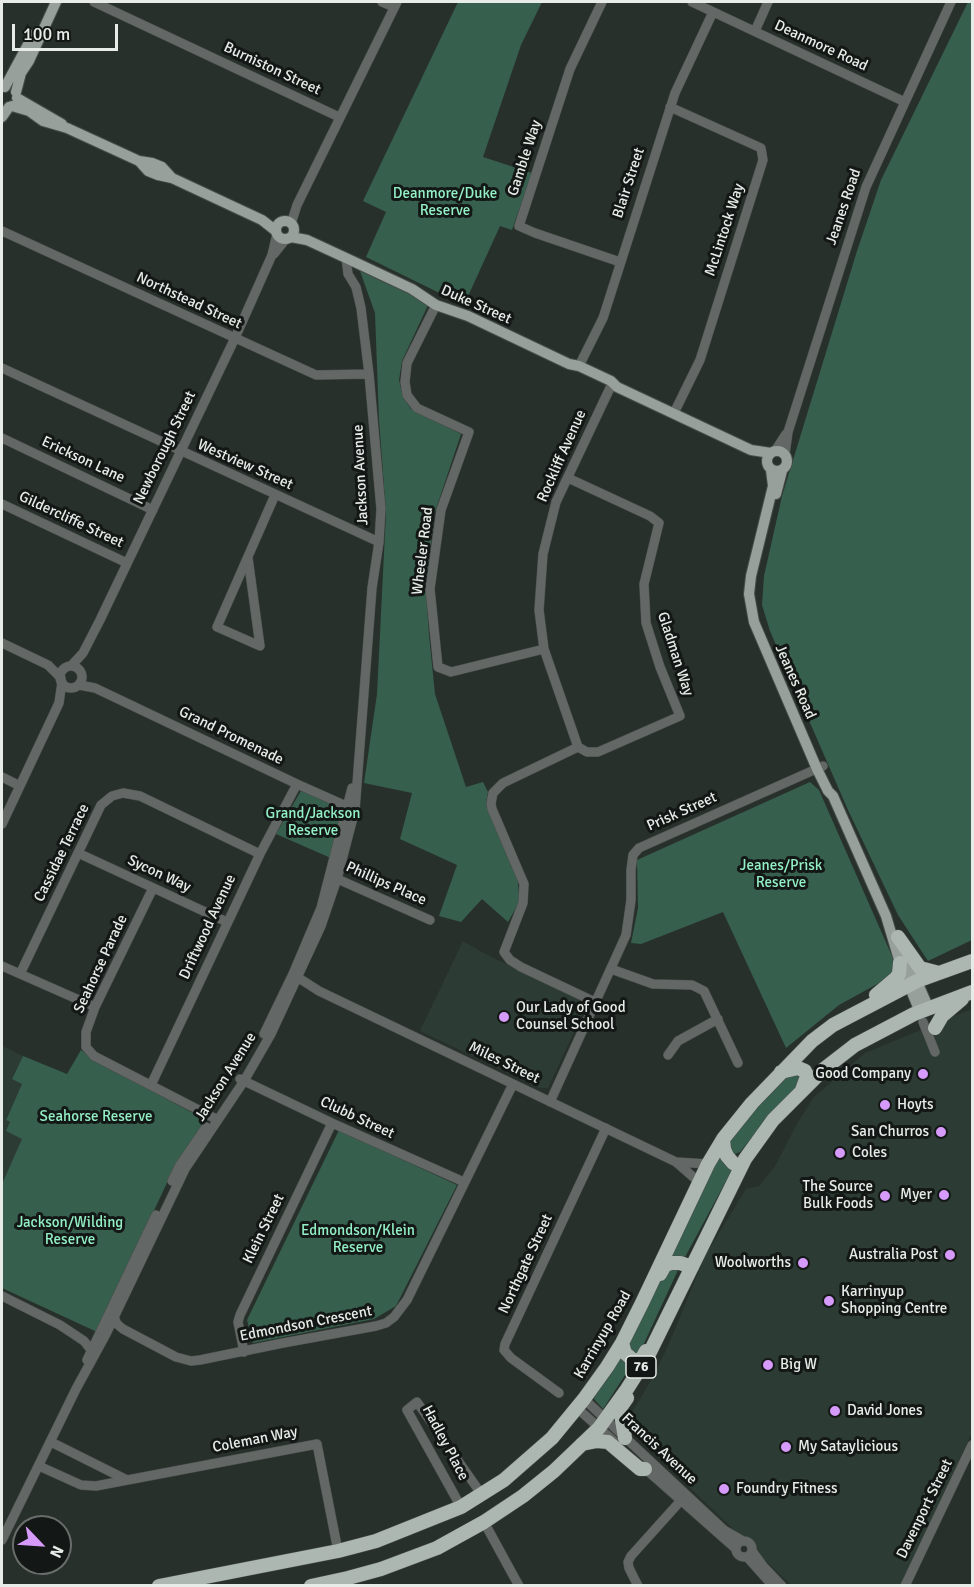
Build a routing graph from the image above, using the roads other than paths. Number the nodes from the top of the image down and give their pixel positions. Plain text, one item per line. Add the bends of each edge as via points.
1 (49, 2) edge
2 (56, 2) edge
3 (94, 2) edge
4 (382, 2) edge
5 (602, 2) edge
6 (692, 2) edge
7 (768, 2) edge
8 (951, 2) edge
9 (395, 4) edge
10 (713, 12) junction
11 (755, 31) junction
12 (7, 96) edge
13 (905, 102) junction
14 (670, 107) junction
15 (2, 117) edge
16 (339, 117) junction
17 (285, 230) junction
18 (2, 231) edge
19 (346, 258) junction
20 (620, 262) junction
21 (436, 305) junction
22 (235, 338) junction
23 (574, 365) junction
24 (2, 368) edge
25 (369, 374) junction
26 (614, 387) junction
27 (674, 413) junction
28 (2, 438) edge
29 (180, 452) junction
30 (775, 460) junction
31 (568, 478) junction
32 (275, 495) junction
33 (2, 504) edge
34 (153, 510) junction
35 (379, 542) junction
36 (248, 558) junction
37 (127, 563) junction
38 (2, 643) edge
39 (544, 649) junction
40 (83, 653) junction
41 (48, 665) junction
42 (69, 666) junction
43 (61, 680) junction
44 (79, 680) junction
45 (59, 703) junction
46 (578, 747) junction
47 (820, 768) junction
48 (2, 777) edge
49 (297, 784) junction
50 (20, 786) junction
51 (351, 808) junction
52 (2, 824) edge
53 (78, 854) junction
54 (260, 854) junction
55 (334, 878) junction
56 (153, 888) junction
57 (886, 916) junction
58 (430, 920) dead end
59 (227, 922) junction
60 (898, 937) junction
61 (900, 963) junction
62 (968, 964) edge
63 (2, 966) edge
64 (611, 969) junction
65 (940, 973) junction
66 (20, 974) junction
67 (294, 979) junction
68 (913, 983) junction
69 (970, 993) edge
70 (595, 1002) junction
71 (95, 1007) junction
72 (718, 1018) junction
73 (927, 1018) junction
74 (833, 1025) junction
75 (935, 1052) dead end
76 (668, 1055) dead end
77 (738, 1063) dead end
78 (781, 1072) junction
79 (241, 1079) junction
80 (150, 1084) junction
81 (513, 1084) junction
82 (799, 1094) junction
83 (550, 1102) junction
84 (215, 1119) junction
85 (332, 1123) junction
86 (606, 1128) junction
87 (723, 1139) junction
88 (676, 1162) junction
89 (708, 1164) junction
90 (741, 1167) junction
91 (464, 1182) junction
92 (699, 1182) junction
93 (692, 1267) junction
94 (2, 1296) edge
95 (642, 1303) junction
96 (114, 1317) junction
97 (60, 1325) junction
98 (102, 1334) junction
99 (657, 1339) junction
100 (145, 1342) junction
101 (622, 1343) junction
102 (91, 1350) junction
103 (244, 1352) junction
104 (76, 1389) junction
105 (559, 1393) dead end
106 (581, 1404) junction
107 (602, 1423) junction
108 (625, 1438) junction
109 (51, 1442) junction
110 (581, 1444) junction
111 (972, 1445) edge
112 (39, 1466) junction
113 (645, 1469) junction
114 (127, 1480) junction
115 (483, 1495) junction
116 (683, 1498) junction
117 (461, 1507) junction
118 (484, 1522) junction
119 (5, 1531) edge
120 (2, 1540) edge
121 (338, 1551) junction
122 (750, 1554) junction
123 (159, 1586) edge
124 (311, 1586) edge
125 (519, 1586) edge
126 (638, 1586) edge
127 (773, 1586) edge
128 (782, 1586) edge
129 (905, 1586) edge

1 - 12 main road
2 - 12 main road via 29,62
3 - 16 street, Burniston Street
4 - 9 street
5 - 20 street, Gamble Way via 570,69 519,226
6 - 10 street, Deanmore Road
7 - 11 street
8 - 13 street, Jeanes Road
9 - 16 street, Newborough Street
10 - 11 street, Deanmore Road
10 - 14 street, Blair Street
11 - 13 street, Deanmore Road
12 - 15 main road
12 - 17 main road, Duke Street via 43,121 162,167 172,178
13 - 30 street, Jeanes Road via 866,187 788,432
14 - 20 street, Blair Street
14 - 27 street, McLintock Way via 760,148 763,160 700,360
16 - 17 street, Newborough Street
17 - 19 main road, Duke Street
17 - 22 street, Newborough Street
18 - 22 street, Northstead Street
19 - 21 main road, Duke Street via 412,289
19 - 25 street, Jackson Avenue via 361,308
20 - 23 street, Blair Street via 603,318
21 - 23 main road, Duke Street
21 - 39 street, Wheeler Road via 407,363 407,395 417,408 469,432 441,510 430,589 438,667 451,672
22 - 25 street, Northstead Street via 316,375
22 - 29 street, Newborough Street
23 - 26 main road, Duke Street via 577,372
24 - 29 street, Westview Street
25 - 35 street, Jackson Avenue via 381,509
26 - 27 main road, Duke Street
26 - 31 street, Rockliff Avenue
27 - 30 main road, Duke Street
28 - 34 street, Erickson Lane
29 - 32 street, Westview Street
29 - 34 street, Newborough Street
30 - 47 main road, Jeanes Road via 757,607 763,631
31 - 39 street, Rockliff Avenue via 556,502 543,554 539,610
31 - 46 street, Gladman Way via 659,523 644,584 646,623 680,716 598,752
32 - 35 street, Westview Street
32 - 36 street
33 - 37 street, Gildercliffe Street
34 - 37 street, Newborough Street
35 - 51 street, Jackson Avenue via 359,765
36 - 36 street via 217,627 260,646 249,569
37 - 40 street, Newborough Street
38 - 41 street
39 - 46 street, Rockliff Avenue
40 - 42 street, Newborough Street
40 - 44 street, Newborough Street
41 - 42 street
41 - 43 street
42 - 43 street, Newborough Street via 62,672
42 - 44 street via 76,667
43 - 44 street via 67,687
43 - 45 street, Newborough Street
44 - 45 street, Newborough Street
44 - 49 street, Grand Promenade
45 - 50 street, Newborough Street
46 - 70 street via 503,783 493,793 491,803 524,884 524,903 504,952 521,967
47 - 57 main road, Jeanes Road
47 - 64 street, Prisk Street via 639,848 633,855 626,935
48 - 50 street
49 - 51 street, Grand Promenade
49 - 54 street, Driftwood Avenue
50 - 52 street, Newborough Street
51 - 55 street, Jackson Avenue
53 - 54 street, Cassidae Terrace via 101,805 123,793 140,796
53 - 56 street, Sycon Way
53 - 66 street, Cassidae Terrace
54 - 59 street, Driftwood Avenue
55 - 58 street, Phillips Place
55 - 67 street, Jackson Avenue via 327,910
56 - 59 street, Sycon Way
56 - 71 street, Seahorse Parade
57 - 60 main road, Jeanes Road
57 - 61 main road, Jeanes Road
59 - 80 street, Driftwood Avenue
60 - 65 highway via 920,968
60 - 68 main road, Jeanes Road
61 - 68 main road, Jeanes Road
61 - 74 highway via 896,978
62 - 65 highway, Karrinyup Road / 76
63 - 66 street
64 - 70 street, Prisk Street
64 - 72 street via 653,984 692,985 704,991
65 - 68 highway, Karrinyup Road / 76
66 - 71 street
67 - 79 street, Jackson Avenue via 260,1054
67 - 81 street, Miles Street
68 - 73 main road, Jeanes Road
68 - 74 highway, Karrinyup Road / 76
69 - 73 highway, 76
69 - 73 highway via 942,1016
70 - 83 street, Prisk Street
71 - 80 street, Seahorse Parade via 86,1032 86,1047 94,1056
72 - 76 street via 678,1041
72 - 77 street
73 - 75 street
73 - 82 highway, 76 via 855,1045
74 - 78 highway, Karrinyup Road / 76
78 - 82 highway via 798,1068 805,1071 806,1080
78 - 87 highway, Karrinyup Road / 76
79 - 84 street, Jackson Avenue
79 - 85 street, Clubb Street
80 - 84 street, Seahorse Parade
81 - 83 street, Miles Street
81 - 91 street, Edmondson Crescent
82 - 90 highway, 76 via 773,1120
83 - 86 street, Miles Street
84 - 96 street, Jackson Avenue via 181,1177
84 - 98 street, Jackson Avenue via 180,1166
85 - 91 street, Clubb Street
85 - 103 street, Klein Street via 240,1315
86 - 88 street, Miles Street
86 - 105 street, Northgate Street via 505,1344 504,1350 511,1358
87 - 89 highway, Karrinyup Road / 76
87 - 90 highway via 727,1156
88 - 89 street, Miles Street
88 - 92 street, Miles Street
89 - 92 highway, Karrinyup Road / 76
90 - 93 highway, 76
91 - 103 street, Edmondson Crescent via 407,1300 394,1317 376,1326
92 - 95 highway, Karrinyup Road / 76
93 - 95 highway via 680,1263 665,1265 648,1299
93 - 99 highway, 76
94 - 97 street
95 - 101 highway, Karrinyup Road / 76
96 - 98 street, Jackson Avenue
96 - 100 street, Edmondson Crescent via 119,1326
97 - 98 street, Edmondson Crescent via 92,1335
97 - 102 street
98 - 100 street, Edmondson Crescent via 116,1333
98 - 102 street, Jackson Avenue
98 - 104 street, Jackson Avenue
99 - 101 highway via 651,1341 641,1360 629,1358
99 - 107 highway, 76
99 - 108 highway via 658,1346 620,1407
100 - 103 street, Edmondson Crescent via 191,1361
101 - 106 highway, Karrinyup Road / 76
102 - 104 street, Jackson Avenue
104 - 109 street, Jackson Avenue
106 - 107 street, Francis Avenue
106 - 115 highway, Karrinyup Road / 76 via 533,1456
107 - 108 street, Francis Avenue
107 - 110 highway, 76
107 - 113 street, Francis Avenue
108 - 116 street, Francis Avenue
109 - 112 street, Jackson Avenue
109 - 114 street
110 - 113 highway via 608,1442
110 - 118 highway, 76 via 540,1482
111 - 129 street, Davenport Street
112 - 114 street, Coleman Way via 81,1485
112 - 119 street, Jackson Avenue
113 - 116 street, Francis Avenue
114 - 121 street, Coleman Way via 317,1444
115 - 117 highway, Karrinyup Road / 76
115 - 117 street, Hadley Place via 417,1402 407,1410
116 - 122 street, Francis Avenue via 740,1545 750,1543
116 - 126 street via 628,1562
117 - 121 highway, Karrinyup Road / 76 via 398,1534
118 - 124 highway, 76 via 412,1558
118 - 125 street
119 - 120 street, Jackson Avenue
121 - 123 highway, Karrinyup Road / 76
122 - 127 street, Francis Avenue
122 - 128 street, Francis Avenue

